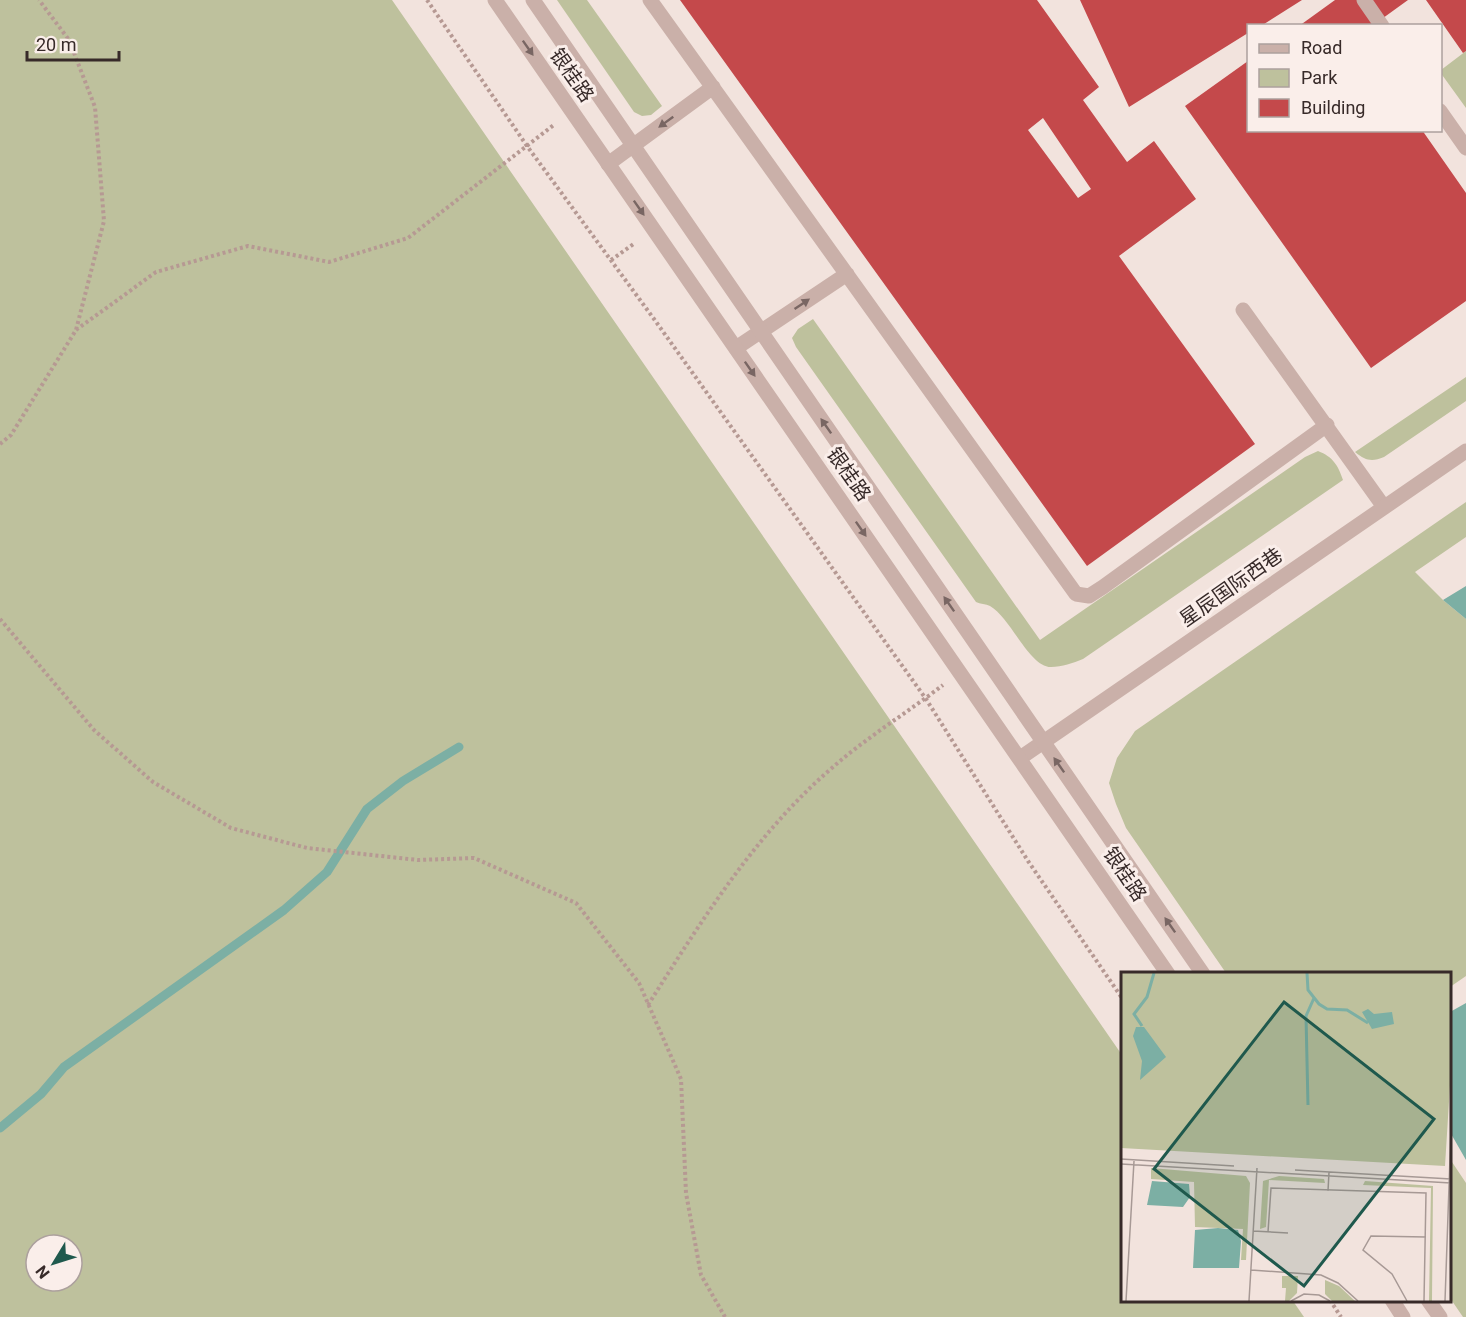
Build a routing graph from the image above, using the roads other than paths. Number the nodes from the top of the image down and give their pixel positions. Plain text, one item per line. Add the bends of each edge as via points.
1 (495, 0) edge
2 (533, 0) edge
3 (650, 0) edge
4 (1364, 0) edge
5 (1381, 24) edge
6 (713, 87) junction
7 (1442, 114) edge
8 (633, 146) junction
9 (1466, 148) edge
10 (608, 164) junction
11 (847, 274) junction
12 (1243, 310) dead end
13 (761, 332) junction
14 (736, 348) junction
15 (1328, 425) junction
16 (1466, 451) edge
17 (1384, 507) junction
18 (1044, 742) junction
19 (1020, 758) junction
20 (1167, 972) edge
21 (1202, 972) edge
22 (1393, 1302) edge
23 (1429, 1302) edge
24 (1403, 1317) edge
25 (1440, 1317) edge

1 -> 10 street, 银桂路
2 - 8 street, 银桂路
3 - 6 street
4 - 5 street
6 -> 8 street
6 - 11 street
7 - 9 street
8 - 10 street
8 - 13 street, 银桂路
10 -> 14 street, 银桂路
13 -> 11 street
11 - 15 street via 1076,594 1089,596 1103,587
12 - 15 street
13 - 14 street
18 -> 13 street, 银桂路
14 -> 19 street, 银桂路
15 - 17 street
16 - 17 street, 星辰国际西巷
17 - 18 street, 星辰国际西巷
18 - 19 street, 星辰国际西巷
21 -> 18 street, 银桂路
19 - 20 street, 银桂路
22 - 24 street
23 - 25 street

